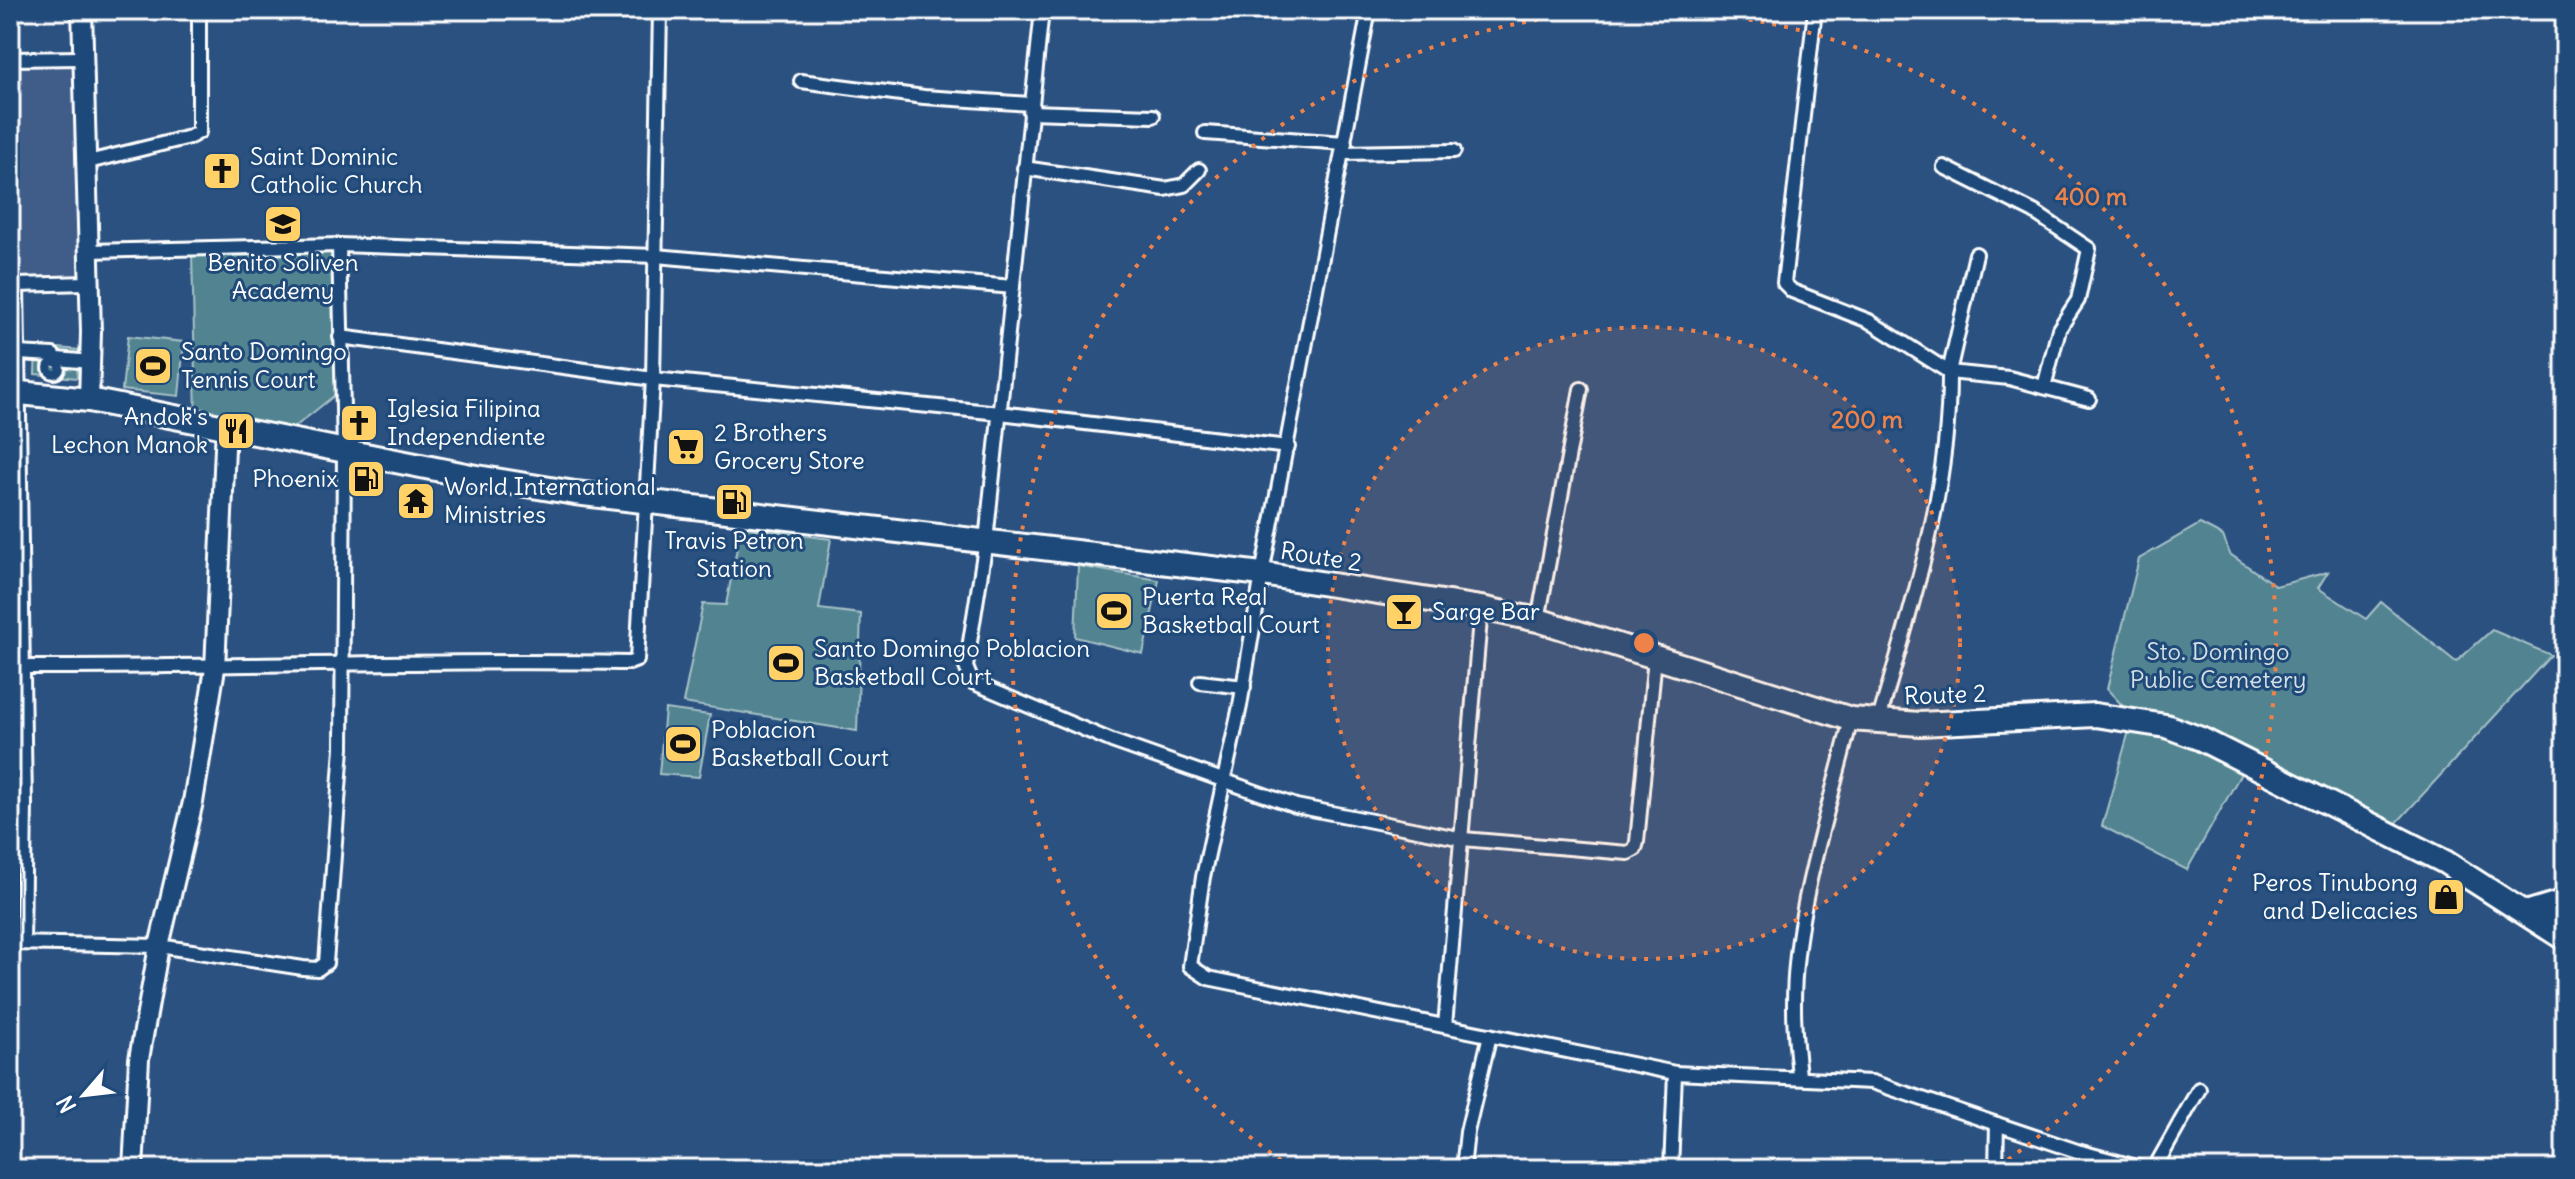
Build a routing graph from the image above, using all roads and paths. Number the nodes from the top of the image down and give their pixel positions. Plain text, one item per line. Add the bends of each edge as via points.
1 (82, 10) edge
2 (199, 10) edge
3 (660, 10) edge
4 (1042, 10) edge
5 (1369, 10) edge
6 (1815, 10) edge
7 (82, 58) junction
8 (10, 59) edge
9 (801, 81) dead end
10 (1031, 108) junction
11 (1153, 116) dead end
12 (1205, 133) dead end
13 (1344, 148) junction
14 (1454, 151) dead end
15 (84, 163) junction
16 (1944, 167) dead end
17 (1024, 168) junction
18 (1199, 170) dead end
19 (339, 245) junction
20 (88, 251) junction
21 (1976, 254) dead end
22 (656, 256) junction
23 (88, 283) junction
24 (14, 285) edge
25 (1013, 287) junction
26 (340, 337) junction
27 (18, 355) junction
28 (91, 360) junction
29 (54, 365) junction
30 (1949, 372) junction
31 (653, 379) junction
32 (2044, 387) junction
33 (1581, 389) dead end
34 (14, 392) edge
35 (2089, 399) dead end
36 (89, 400) junction
37 (1000, 413) junction
38 (226, 426) junction
39 (1288, 447) junction
40 (344, 449) junction
41 (645, 501) junction
42 (986, 541) junction
43 (1262, 574) junction
44 (1481, 608) junction
45 (1538, 620) junction
46 (1655, 657) junction
47 (342, 662) junction
48 (23, 667) junction
49 (215, 668) junction
50 (1200, 682) dead end
51 (1244, 687) junction
52 (1851, 719) junction
53 (1878, 723) junction
54 (1224, 783) junction
55 (10, 803) edge
56 (25, 804) junction
57 (1463, 839) junction
58 (2565, 901) edge
59 (2526, 913) junction
60 (2561, 929) edge
61 (16, 943) edge
62 (159, 946) junction
63 (1445, 1026) junction
64 (1490, 1035) junction
65 (1675, 1073) junction
66 (1799, 1076) junction
67 (2199, 1089) dead end
68 (1997, 1124) junction
69 (133, 1169) edge
70 (1463, 1169) edge
71 (1671, 1169) edge
72 (1996, 1169) edge
73 (2144, 1169) edge
74 (2154, 1169) edge

1 - 7 street
2 - 15 street via 199,132
3 - 22 street
4 - 10 street
5 - 13 street
6 - 30 street via 1784,283 1792,291 1869,321
7 - 8 street
7 - 15 street
9 - 10 street
10 - 11 street
10 - 17 street
12 - 13 street
13 - 14 street
13 - 39 street
15 - 20 street
16 - 32 street via 2020,204 2089,249 2078,300 2059,329
17 - 18 street via 1165,189 1184,185
17 - 25 street
19 - 20 street
19 - 22 street
19 - 26 street
20 - 23 street
21 - 30 street
22 - 25 street
22 - 31 street
23 - 24 street
23 - 28 street
24 - 27 street
25 - 37 street
26 - 31 street
26 - 40 street
27 - 29 street
27 - 34 street
28 - 29 street
28 - 36 street
29 - 34 highway, Route 2
29 - 36 highway, Route 2
30 - 32 street
30 - 53 street via 1928,550
31 - 37 street
31 - 41 street
32 - 35 street
33 - 45 street
34 - 48 street
36 - 38 highway, Route 2
37 - 39 street
37 - 42 street
38 - 40 highway, Route 2
38 - 49 street
39 - 43 street
40 - 41 highway, Route 2 via 471,476
40 - 47 street
41 - 42 highway, Route 2
41 - 47 street via 639,655 634,662
42 - 43 highway, Route 2
42 - 54 street via 966,667 972,682
43 - 44 highway, Route 2
43 - 51 street
44 - 45 highway, Route 2
44 - 57 street
45 - 46 highway, Route 2
46 - 52 highway, Route 2
46 - 57 street via 1635,849 1628,853
47 - 49 street
47 - 62 street via 342,748 326,963 318,969 303,968
48 - 49 street
48 - 56 street
49 - 62 street via 193,802
50 - 51 street
51 - 54 street
52 - 53 highway, Route 2
52 - 66 street via 1797,958
53 - 59 highway, Route 2 via 2095,715 2166,726 2389,833
54 - 57 street via 1296,806
54 - 63 street via 1189,960 1196,972
55 - 56 street
56 - 61 street
57 - 63 street
58 - 59 highway
59 - 60 highway, Route 2
61 - 62 street
62 - 69 street via 139,1059
63 - 64 street
64 - 65 street
64 - 70 street
65 - 66 street
65 - 71 street
66 - 68 street via 1872,1082
67 - 74 street
68 - 72 street
68 - 73 street

